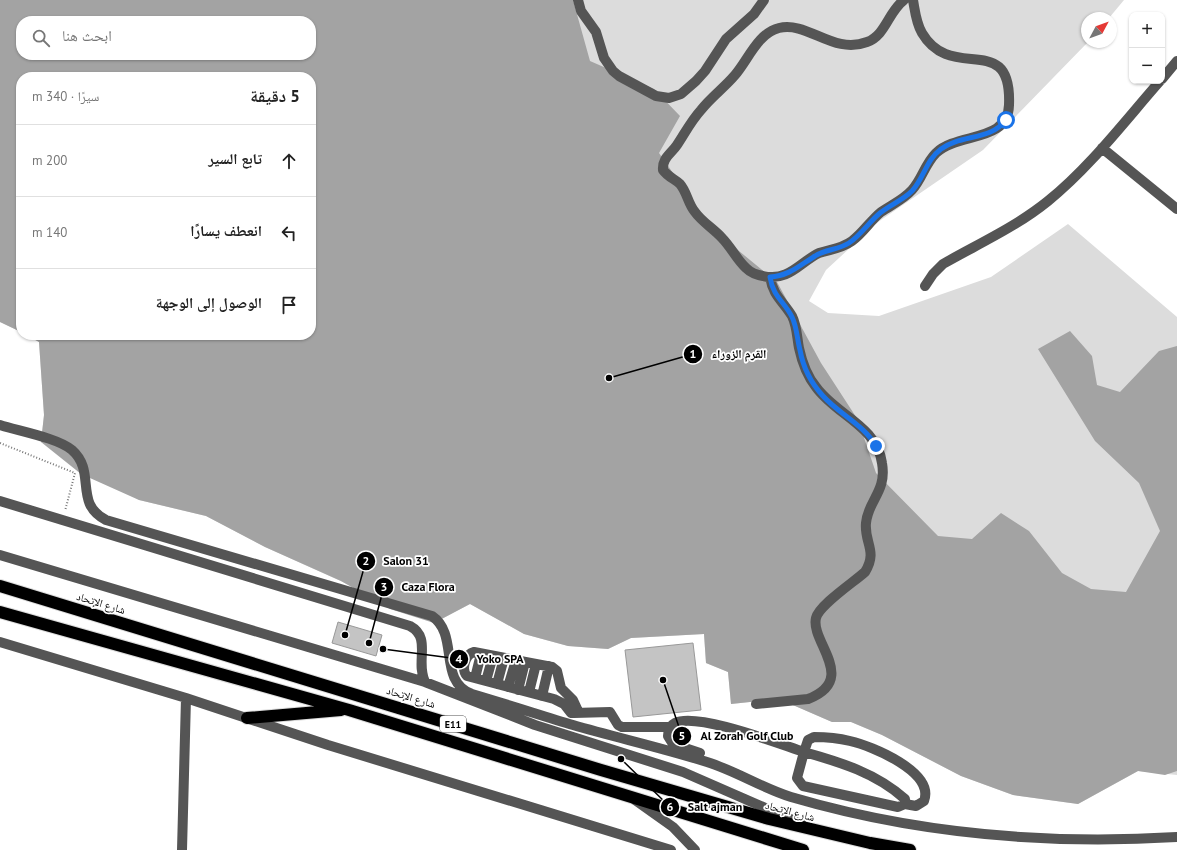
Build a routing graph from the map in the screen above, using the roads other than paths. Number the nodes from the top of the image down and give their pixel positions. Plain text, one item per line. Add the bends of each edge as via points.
1 (578, 0) edge
2 (764, 0) edge
3 (904, 0) edge
4 (913, 0) edge
5 (1177, 61) edge
6 (1165, 75) edge
7 (1157, 84) edge
8 (1102, 148) junction
9 (1177, 209) edge
10 (770, 277) junction
11 (925, 286) dead end
12 (0, 425) edge
13 (0, 501) edge
14 (0, 555) edge
15 (0, 586) edge
16 (0, 612) edge
17 (0, 642) edge
18 (421, 655) junction
19 (493, 656) junction
20 (504, 658) junction
21 (520, 661) junction
22 (536, 664) junction
23 (549, 666) junction
24 (558, 674) junction
25 (409, 678) junction
26 (486, 681) junction
27 (425, 682) junction
28 (497, 684) junction
29 (513, 688) junction
30 (529, 692) junction
31 (542, 696) junction
32 (186, 698) junction
33 (554, 699) junction
34 (756, 704) dead end
35 (349, 710) junction
36 (574, 713) junction
37 (547, 716) junction
38 (246, 718) junction
39 (535, 724) junction
40 (572, 724) junction
41 (670, 727) junction
42 (576, 738) junction
43 (804, 752) junction
44 (721, 759) dead end
45 (628, 795) junction
46 (905, 804) junction
47 (820, 832) junction
48 (1177, 837) edge
49 (182, 850) edge
50 (671, 850) edge
51 (696, 850) edge
52 (803, 850) edge
53 (910, 850) edge

1 - 2 street via 581,10 596,32 604,58 612,71 656,96 669,98 681,94 696,81 726,39 754,14
3 - 10 street via 891,12 880,33 868,42 860,44 834,43 793,27 772,30 761,40 731,80 701,109 664,160 663,170 684,189 696,213 722,238 745,268
4 - 10 street via 918,25 933,46 948,55 994,62 1003,69 1007,80 1009,104 1006,120 994,131 957,141 940,150 927,164 911,192 880,213 850,242 833,251 820,253 793,271
5 - 6 street
7 - 8 street
8 - 9 street
8 - 11 street via 1047,202 1008,228 943,264
10 - 34 street via 773,291 795,324 801,357 810,377 830,403 872,438 880,453 883,477 866,523 872,556 869,565 865,572 824,606 816,617 816,630 827,651 831,668 827,684 819,693 808,699
12 - 37 street via 58,442 71,449 85,470 88,503 106,520 432,616 445,632 451,673 461,688 472,694
13 - 18 street via 410,626 421,636
14 - 25 street
15 - 47 highway, شارع الإتحاد / E11 via 601,770
16 - 35 highway, E11
17 - 32 street
18 - 25 street
18 - 27 street via 421,670
19 - 20 street
19 - 26 street
19 - 26 street via 472,652 467,656 464,673
20 - 21 street
20 - 28 street
21 - 22 street
21 - 29 street
22 - 23 street
22 - 30 street
23 - 24 street via 555,668
23 - 31 street
24 - 33 street
24 - 36 street via 561,688 573,700
25 - 27 street
26 - 28 street
27 - 39 street
28 - 29 street
29 - 30 street
30 - 31 street
31 - 33 street
32 - 38 street
32 - 49 street
33 - 36 street
35 - 38 highway
35 - 45 highway, E11
36 - 37 street via 552,718
36 - 40 street
36 - 41 street via 610,712 618,724 626,728
37 - 39 street
37 - 40 street
38 - 50 street
39 - 42 street
40 - 42 street
40 - 48 street via 717,765 789,796 918,826 969,834 1048,839 1130,840
41 - 43 street via 682,722 711,724
41 - 44 street via 668,736 673,744
42 - 47 street via 684,772
43 - 46 street via 864,772 893,789 904,798
43 - 46 street via 798,778 803,786 898,807
43 - 46 street via 811,738 828,737 862,744 893,758 921,780 926,790 926,796 920,805
45 - 51 street via 673,827
45 - 52 highway, E11
47 - 53 highway, شارع الإتحاد / E11

